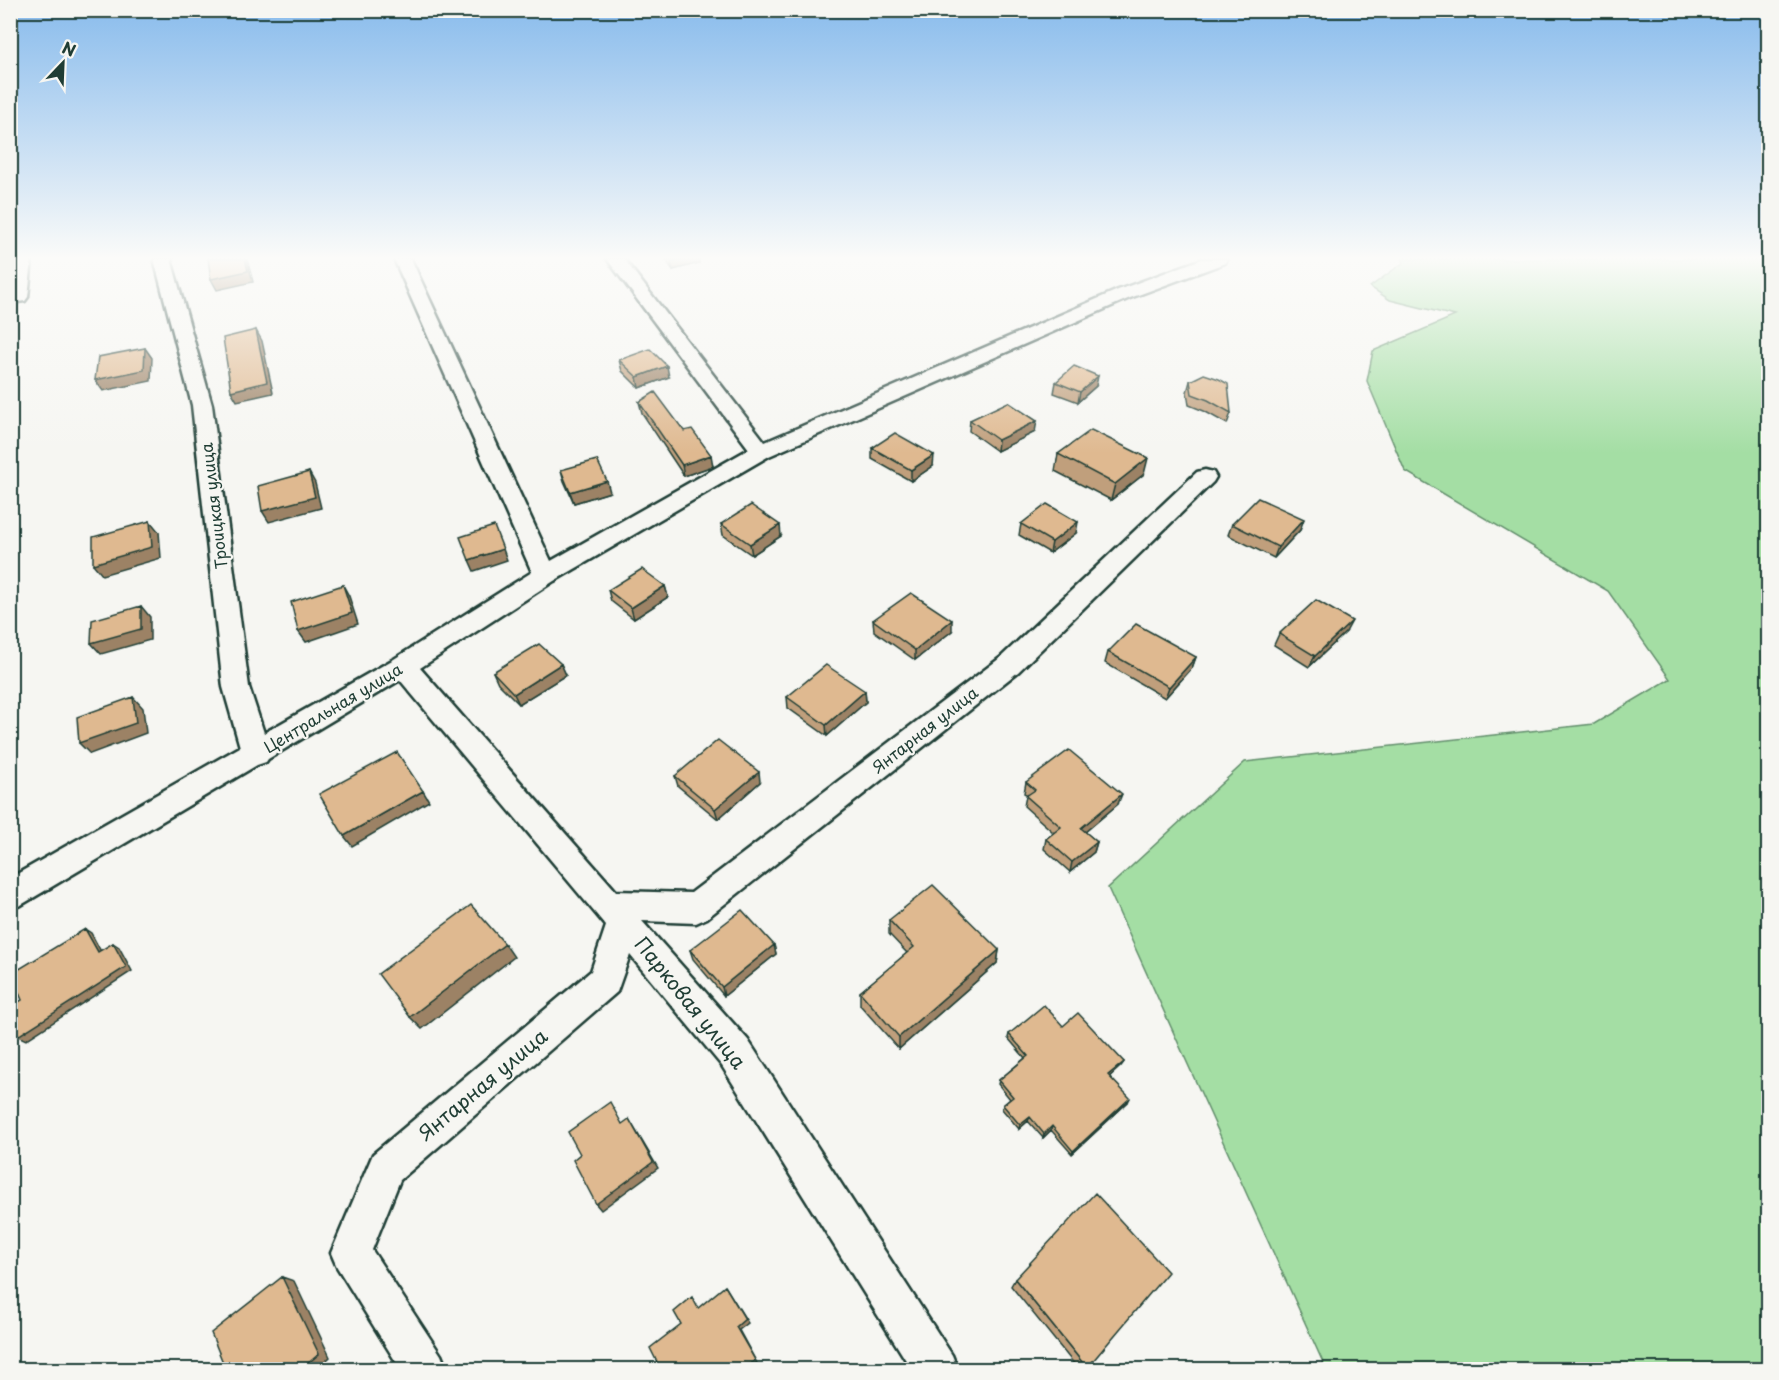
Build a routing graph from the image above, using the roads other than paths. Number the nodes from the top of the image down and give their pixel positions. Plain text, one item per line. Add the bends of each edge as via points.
1 (179, 323) edge
2 (431, 323) edge
3 (663, 323) edge
4 (1056, 323) edge
5 (761, 452) junction
6 (1205, 477) dead end
7 (545, 575) junction
8 (403, 666) junction
9 (256, 754) junction
10 (10, 895) edge
11 (616, 914) junction
12 (426, 1370) edge
13 (938, 1370) edge

1 - 9 street, Троицкая улица via 202,405 236,687
2 - 7 street
3 - 5 street
4 - 5 street, Центральная улица
5 - 7 street, Центральная улица
6 - 11 street, Янтарная улица via 1009,665 696,908
7 - 8 street, Центральная улица
8 - 9 street, Центральная улица
8 - 11 street, Парковая улица
9 - 10 street, Центральная улица
11 - 12 street, Янтарная улица via 605,981 386,1167 351,1253
11 - 13 street, Парковая улица via 735,1053

